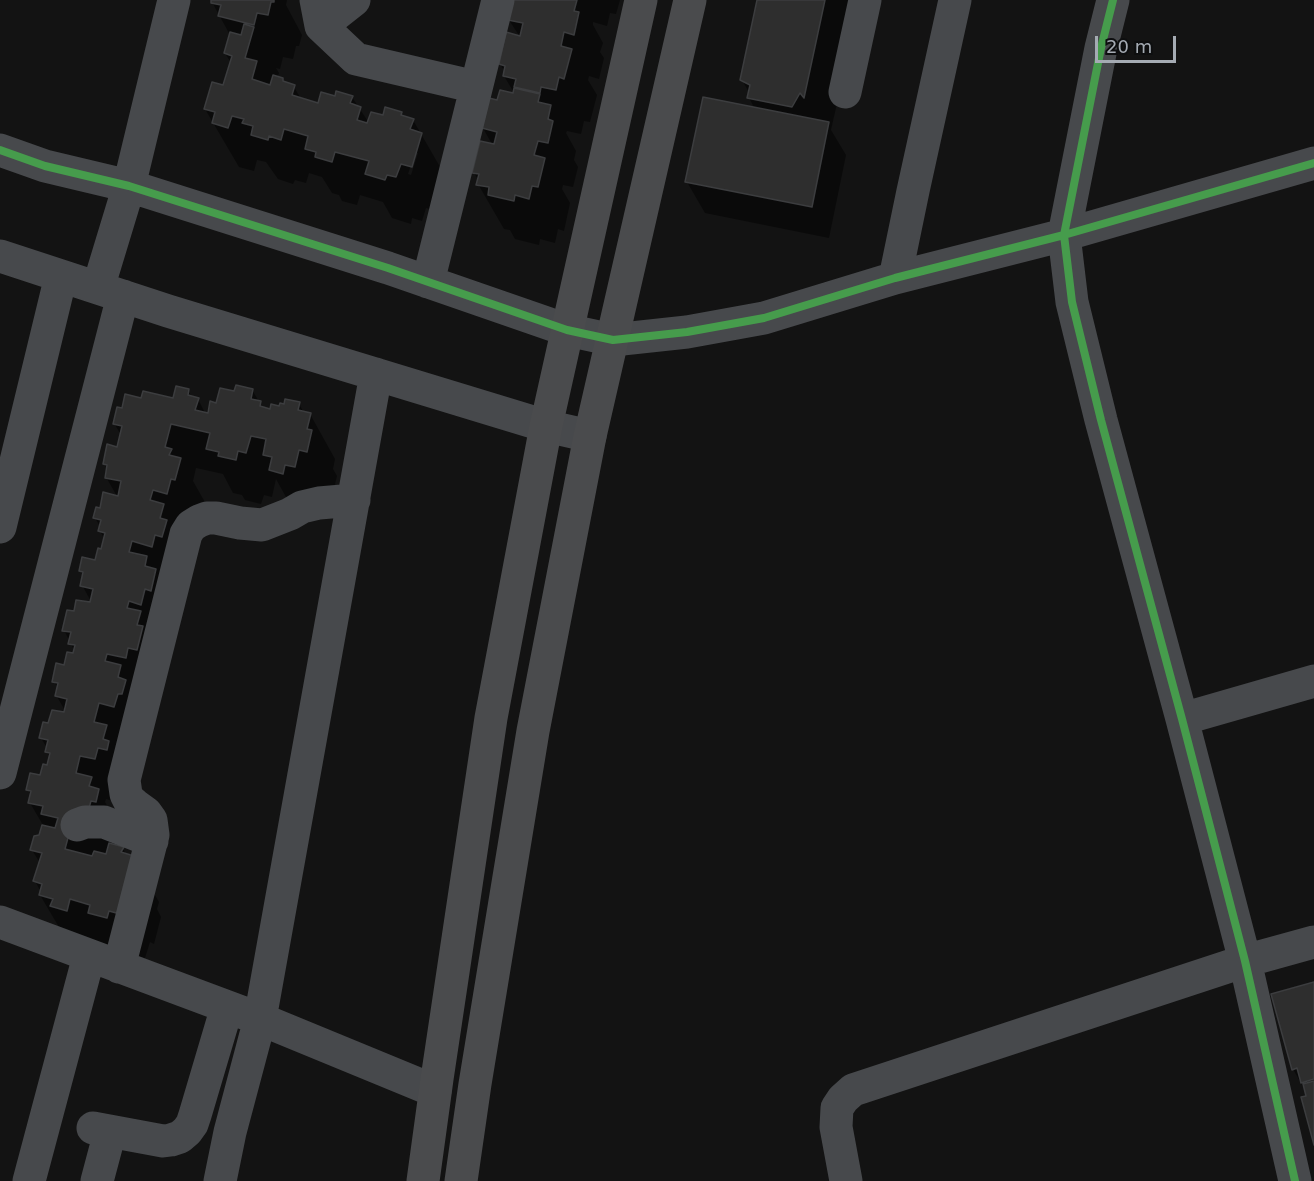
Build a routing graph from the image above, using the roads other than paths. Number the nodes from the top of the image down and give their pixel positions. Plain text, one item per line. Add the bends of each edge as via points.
1 (174, 0) edge
2 (354, 0) edge
3 (498, 0) edge
4 (640, 0) edge
5 (690, 0) edge
6 (865, 0) edge
7 (955, 0) edge
8 (1113, 0) edge
9 (319, 13) edge
10 (476, 87) junction
11 (845, 92) dead end
12 (0, 150) edge
13 (1314, 163) edge
14 (129, 186) junction
15 (1064, 235) junction
16 (0, 256) edge
17 (61, 276) junction
18 (896, 278) junction
19 (428, 282) junction
20 (111, 292) junction
21 (567, 330) junction
22 (613, 340) junction
23 (376, 374) junction
24 (546, 426) junction
25 (590, 436) junction
26 (354, 500) junction
27 (0, 527) edge
28 (1314, 681) edge
29 (1182, 719) junction
30 (0, 774) edge
31 (76, 825) dead end
32 (152, 841) junction
33 (0, 922) edge
34 (1314, 942) edge
35 (89, 956) junction
36 (1245, 961) junction
37 (119, 967) junction
38 (227, 1007) junction
39 (260, 1019) junction
40 (435, 1090) junction
41 (29, 1181) edge
42 (97, 1181) edge
43 (220, 1181) edge
44 (423, 1181) edge
45 (461, 1181) edge
46 (846, 1181) edge
47 (1295, 1181) edge

1 - 14 street
2 - 9 street
3 - 10 street
4 - 21 main road
5 - 22 main road
6 - 11 street
7 - 18 street
8 - 15 street
9 - 10 street via 356,59
10 - 19 street
12 - 14 street via 45,166
13 - 15 street
14 - 19 street
14 - 20 street
15 - 18 street
15 - 29 street via 1072,302 1098,409
16 - 17 street
17 - 20 street
17 - 27 street
18 - 22 street via 764,318
19 - 21 street
20 - 23 street
20 - 30 street
21 - 22 street
21 - 24 main road
22 - 25 main road
23 - 24 street
23 - 26 street
24 - 25 street
24 - 40 main road via 491,718
25 - 45 main road via 533,731
26 - 32 street via 302,507 262,525 207,518 191,526 186,534 124,780 129,800 151,820
26 - 39 street
28 - 29 street
29 - 36 street
31 - 32 street via 104,822
32 - 37 street
33 - 35 street
34 - 36 street
35 - 37 street
35 - 41 street
36 - 46 street via 853,1090 837,1108 836,1127
36 - 47 street
37 - 38 street
38 - 39 street
38 - 42 street via 187,1131 163,1141 101,1130
39 - 40 street
39 - 43 street
40 - 44 main road

